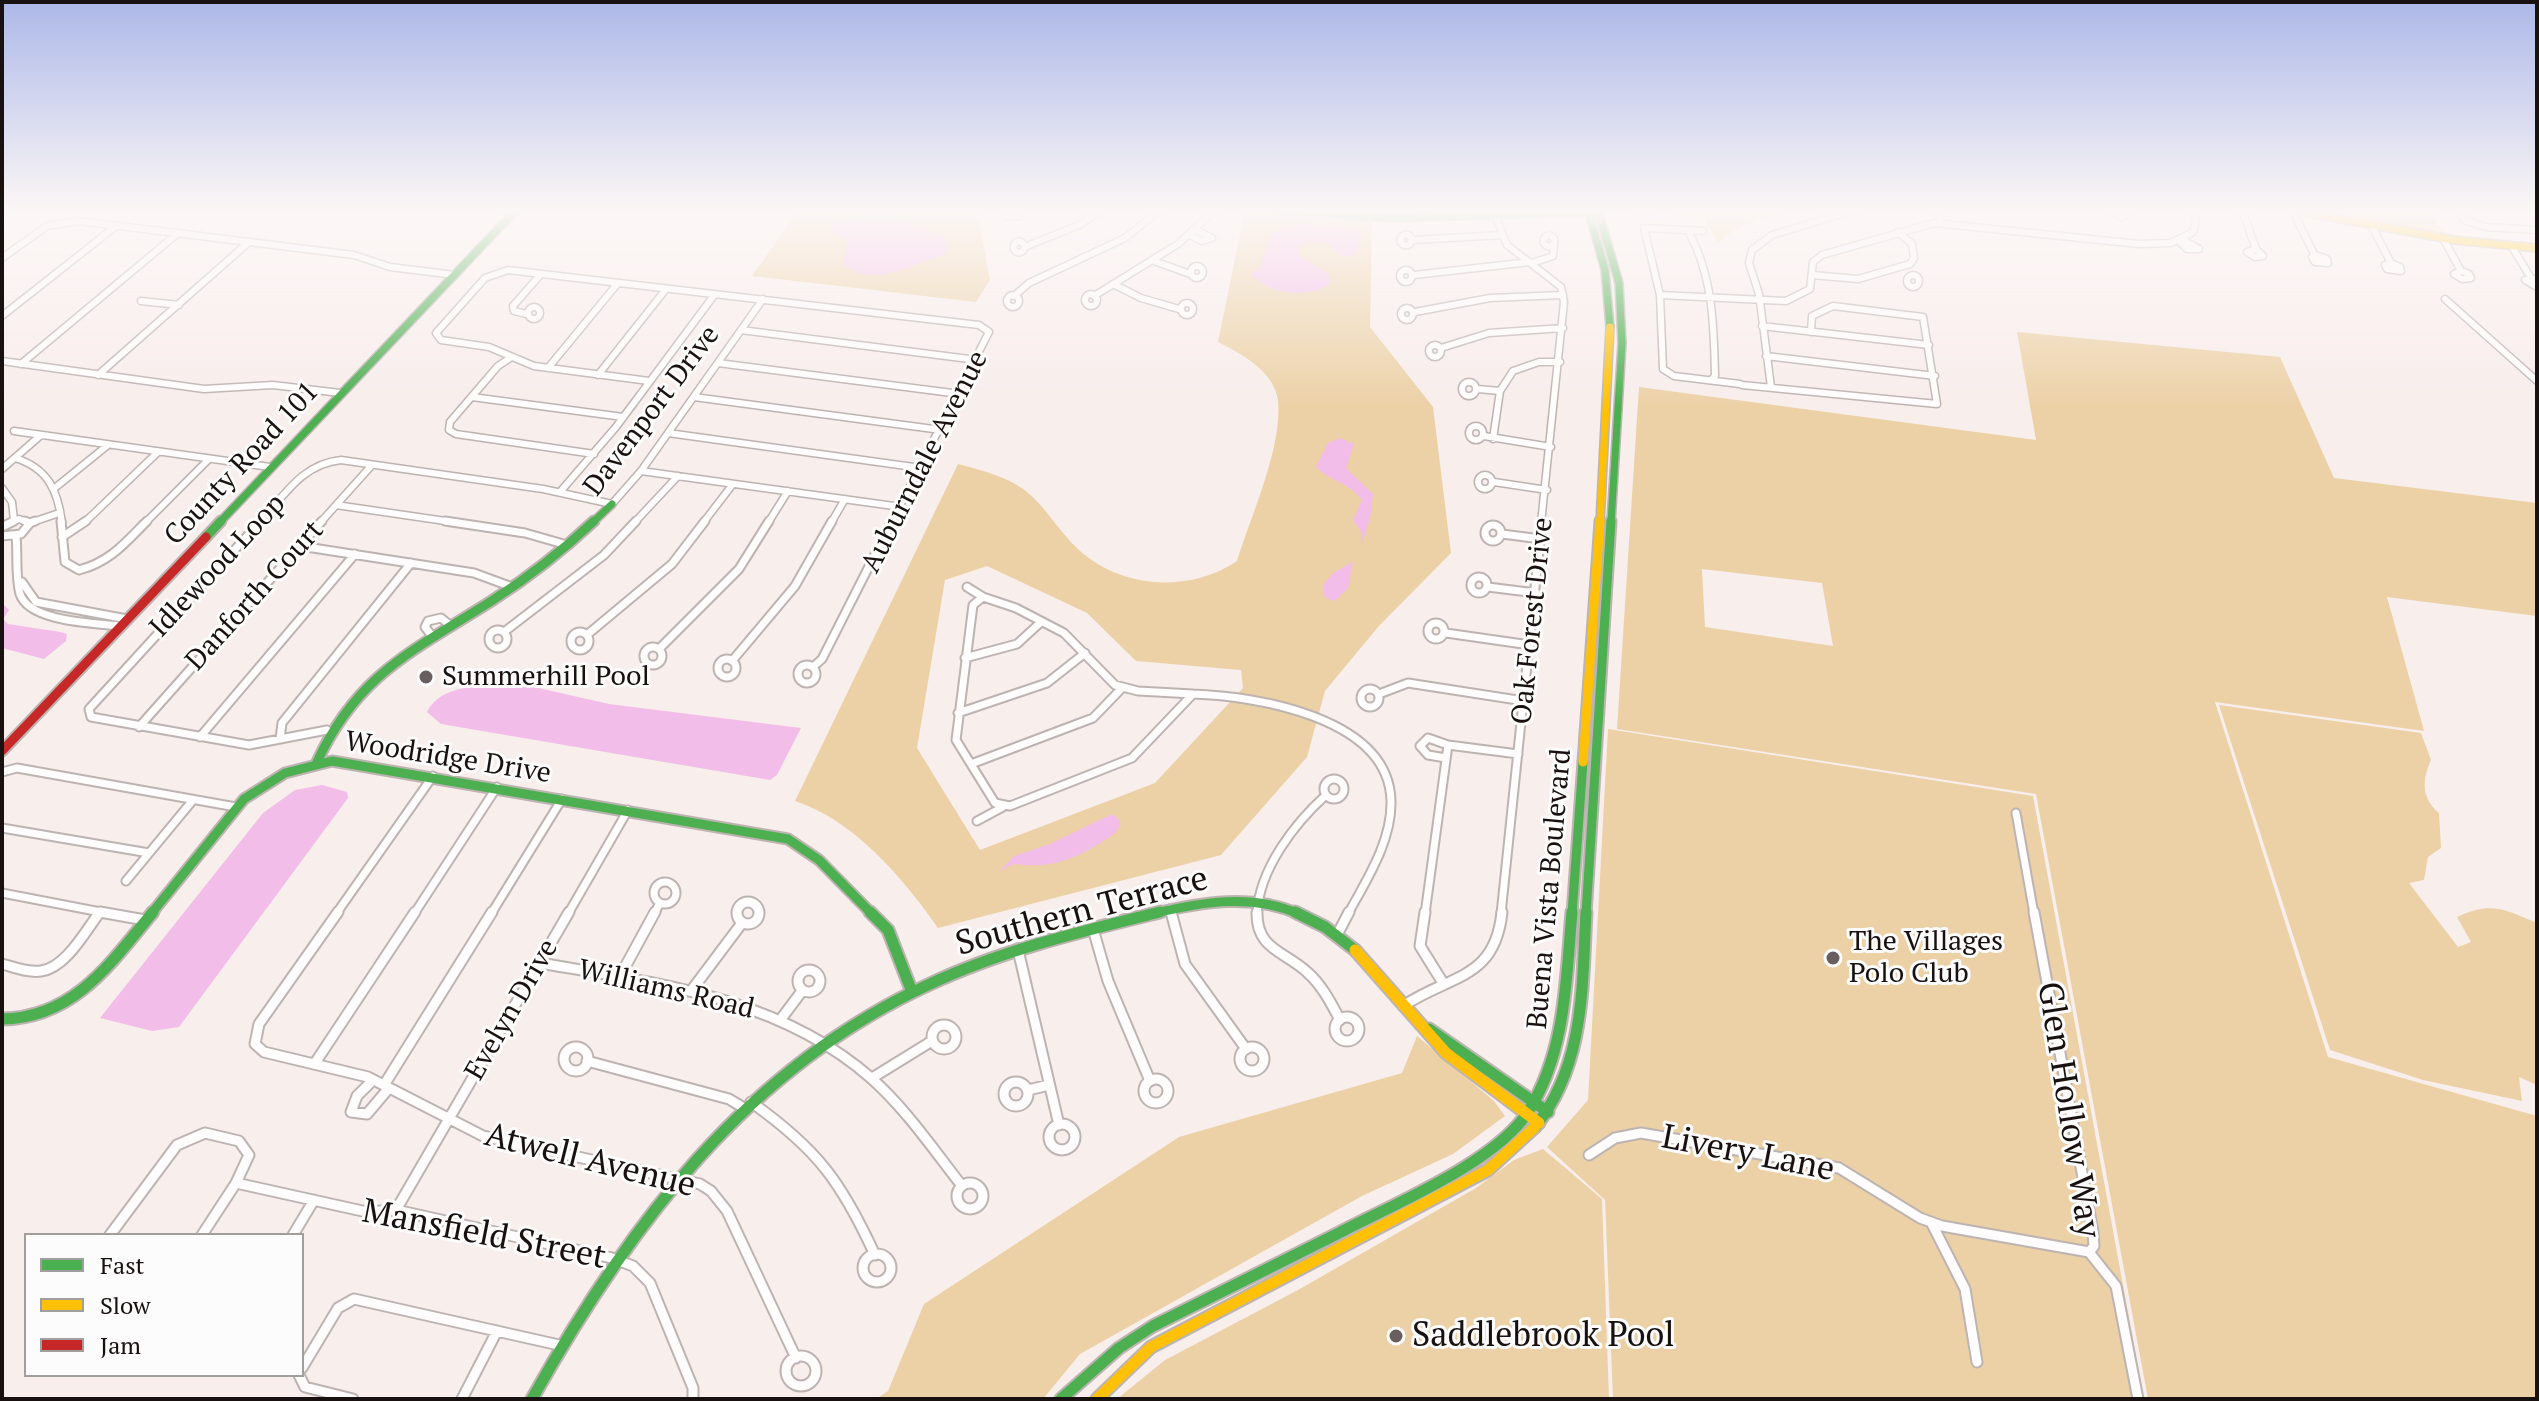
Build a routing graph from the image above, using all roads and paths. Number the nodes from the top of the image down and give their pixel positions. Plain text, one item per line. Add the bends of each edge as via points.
1 (53, 275) edge
2 (127, 275) edge
3 (212, 275) edge
4 (455, 275) edge
5 (489, 275) edge
6 (540, 275) edge
7 (553, 275) edge
8 (1045, 275) edge
9 (1128, 275) edge
10 (1547, 275) edge
11 (1606, 275) edge
12 (1616, 275) edge
13 (1656, 275) edge
14 (1703, 275) edge
15 (1753, 275) edge
16 (1812, 275) edge
17 (1816, 275) edge
18 (1872, 275) edge
19 (2534, 279) edge
20 (618, 283) junction
21 (1113, 284) junction
22 (2537, 287) edge
23 (666, 289) junction
24 (715, 294) junction
25 (1563, 295) junction
26 (1660, 295) junction
27 (1014, 296) dead end
28 (1094, 296) dead end
29 (1708, 297) junction
30 (763, 299) junction
31 (1759, 299) junction
32 (2445, 299) dead end
33 (141, 301) dead end
34 (179, 305) junction
35 (1179, 309) dead end
36 (1415, 312) dead end
37 (526, 314) dead end
38 (2, 316) edge
39 (1762, 326) junction
40 (1563, 328) junction
41 (741, 330) junction
42 (1811, 332) junction
43 (1929, 345) junction
44 (1441, 348) dead end
45 (1766, 356) junction
46 (510, 358) junction
47 (977, 360) junction
48 (2, 361) edge
49 (1560, 362) junction
50 (718, 363) junction
51 (21, 364) junction
52 (548, 368) junction
53 (98, 375) junction
54 (598, 375) junction
55 (1935, 376) junction
56 (1711, 380) junction
57 (649, 381) junction
58 (2537, 381) edge
59 (1771, 387) junction
60 (1478, 389) dead end
61 (1500, 391) junction
62 (340, 393) junction
63 (960, 394) junction
64 (472, 397) junction
65 (694, 397) junction
66 (623, 417) junction
67 (941, 430) junction
68 (14, 431) dead end
69 (668, 433) junction
70 (41, 435) junction
71 (1484, 436) dead end
72 (1493, 439) junction
73 (108, 445) junction
74 (1551, 447) junction
75 (158, 452) junction
76 (594, 454) junction
77 (15, 458) junction
78 (209, 459) junction
79 (372, 465) junction
80 (270, 467) junction
81 (921, 468) junction
82 (2, 469) edge
83 (641, 471) junction
84 (678, 476) junction
85 (1494, 482) dead end
86 (733, 484) junction
87 (56, 487) junction
88 (2, 488) edge
89 (1547, 490) junction
90 (788, 491) junction
91 (560, 492) junction
92 (845, 499) junction
93 (612, 504) junction
94 (336, 505) junction
95 (901, 507) junction
96 (59, 513) junction
97 (14, 520) junction
98 (30, 523) junction
99 (2, 527) edge
100 (1502, 534) dead end
101 (2, 536) edge
102 (16, 536) junction
103 (62, 537) junction
104 (1541, 539) junction
105 (567, 545) junction
106 (300, 546) junction
107 (355, 554) junction
108 (411, 563) junction
109 (512, 587) junction
110 (967, 587) dead end
111 (1488, 587) dead end
112 (1536, 593) junction
113 (983, 597) junction
114 (1041, 622) junction
115 (124, 623) junction
116 (451, 626) junction
117 (504, 632) dead end
118 (1446, 633) dead end
119 (588, 634) dead end
120 (432, 636) junction
121 (1530, 645) junction
122 (659, 649) dead end
123 (1085, 653) junction
124 (965, 658) junction
125 (732, 661) dead end
126 (813, 667) dead end
127 (1122, 688) junction
128 (1194, 693) junction
129 (1379, 694) dead end
130 (1524, 701) junction
131 (958, 713) junction
132 (139, 727) junction
133 (327, 730) junction
134 (200, 737) junction
135 (280, 739) junction
136 (1448, 745) junction
137 (2, 751) edge
138 (1518, 754) junction
139 (1583, 754) junction
140 (1596, 756) junction
141 (1446, 758) junction
142 (317, 762) junction
143 (971, 764) junction
144 (2, 772) edge
145 (433, 776) junction
146 (497, 787) junction
147 (1326, 795) dead end
148 (562, 799) junction
149 (193, 800) junction
150 (236, 807) junction
151 (1003, 807) junction
152 (628, 810) junction
153 (2016, 813) dead end
154 (977, 821) dead end
155 (2, 828) edge
156 (149, 853) junction
157 (126, 881) dead end
158 (2, 893) edge
159 (1261, 901) junction
160 (660, 903) dead end
161 (1170, 909) junction
162 (100, 912) junction
163 (145, 920) junction
164 (742, 923) dead end
165 (1093, 929) junction
166 (1337, 935) junction
167 (1018, 950) junction
168 (540, 963) junction
169 (2, 964) edge
170 (619, 978) junction
171 (1443, 983) junction
172 (691, 991) junction
173 (802, 991) dead end
174 (912, 992) junction
175 (1406, 1009) junction
176 (2, 1019) edge
177 (781, 1019) junction
178 (1340, 1020) dead end
179 (932, 1041) dead end
180 (827, 1043) junction
181 (1246, 1049) dead end
182 (1449, 1050) junction
183 (587, 1061) dead end
184 (315, 1063) junction
185 (872, 1078) junction
186 (373, 1080) junction
187 (1150, 1081) dead end
188 (1049, 1085) junction
189 (386, 1086) junction
190 (1028, 1090) dead end
191 (1534, 1102) junction
192 (747, 1105) junction
193 (1548, 1112) junction
194 (1526, 1113) junction
195 (448, 1120) junction
196 (1539, 1123) junction
197 (1059, 1125) dead end
198 (1589, 1155) dead end
199 (676, 1177) junction
200 (236, 1183) junction
201 (962, 1186) dead end
202 (314, 1200) junction
203 (396, 1210) junction
204 (1931, 1222) junction
205 (111, 1233) edge
206 (203, 1233) edge
207 (294, 1233) edge
208 (2089, 1252) junction
209 (875, 1255) dead end
210 (612, 1258) junction
211 (497, 1331) junction
212 (559, 1345) junction
213 (796, 1358) dead end
214 (1977, 1362) dead end
215 (304, 1365) edge
216 (300, 1377) edge
217 (353, 1399) edge
218 (462, 1399) edge
219 (532, 1399) edge
220 (693, 1399) edge
221 (1061, 1399) edge
222 (1097, 1399) edge
223 (2138, 1399) edge

1 - 38 street
2 - 51 street
3 - 34 street
4 - 62 street, County Road 101
5 - 46 street, Auburndale Avenue via 436,333 441,340 489,347
6 - 37 street via 513,306
7 - 20 street, Auburndale Avenue
8 - 27 street
9 - 21 street
10 - 25 street
11 - 139 street, Buena Vista Boulevard via 1612,321
12 - 140 street, Buena Vista Boulevard via 1622,343
13 - 26 street
14 - 29 street
15 - 31 street
16 - 31 street via 1804,293 1786,301
17 - 18 street
19 - 22 street via 2526,282
20 - 23 street, Auburndale Avenue
20 - 52 street
21 - 28 street
21 - 35 street
23 - 24 street, Auburndale Avenue
23 - 54 street
24 - 30 street, Auburndale Avenue
24 - 57 street
25 - 36 street via 1490,298
25 - 40 street, Oak Forest Drive
26 - 29 street
26 - 56 street via 1664,371
29 - 31 street
29 - 56 street via 1715,349
30 - 41 street, Davenport Drive
30 - 47 street, Auburndale Avenue via 979,325 990,334
31 - 39 street
32 - 58 street
33 - 34 street
34 - 53 street
39 - 42 street
39 - 45 street
40 - 44 street via 1489,333
40 - 49 street, Oak Forest Drive
41 - 47 street
41 - 50 street, Davenport Drive
42 - 43 street
42 - 43 street via 1812,316 1833,306 1915,315 1925,319
43 - 55 street
45 - 55 street
45 - 59 street
46 - 52 street, Auburndale Avenue
46 - 64 street
47 - 63 street, Auburndale Avenue
48 - 51 street
49 - 61 street via 1518,366 1506,373
49 - 74 street, Oak Forest Drive
50 - 63 street
50 - 65 street, Davenport Drive
51 - 53 street
52 - 54 street, Auburndale Avenue
53 - 62 street via 211,390 273,385
54 - 57 street, Auburndale Avenue
55 - 59 street via 1938,399 1933,406
56 - 59 street
57 - 66 street
60 - 61 street
61 - 72 street
62 - 80 street, County Road 101
63 - 67 street, Auburndale Avenue
64 - 66 street
64 - 76 street via 450,422 452,433
65 - 67 street
65 - 69 street, Davenport Drive
66 - 76 street
67 - 81 street, Auburndale Avenue
68 - 70 street
69 - 81 street
69 - 83 street, Davenport Drive
70 - 73 street
70 - 77 street
71 - 72 street
72 - 74 street
73 - 75 street
73 - 87 street
74 - 89 street, Oak Forest Drive
75 - 78 street
75 - 103 street via 84,523
76 - 91 street
77 - 82 street
77 - 87 street via 42,468
78 - 80 street
78 - 103 street via 101,564 79,570 67,566
79 - 91 street, Idlewood Loop
79 - 94 street, Danforth Court
79 - 132 street, Idlewood Loop via 332,459 311,467 91,705 89,713 95,719
80 - 115 street, County Road 101
81 - 95 street, Auburndale Avenue
83 - 84 street
83 - 93 street, Davenport Drive
84 - 86 street
84 - 117 street via 604,555
85 - 89 street
86 - 90 street
86 - 119 street via 672,564
87 - 96 street
88 - 97 street via 12,502
89 - 104 street, Oak Forest Drive
90 - 92 street
90 - 122 street via 739,569
91 - 93 street, Idlewood Loop
92 - 95 street
92 - 125 street via 790,593
93 - 105 street, Davenport Drive
94 - 105 street via 525,533
94 - 106 street, Danforth Court
95 - 126 street, Auburndale Avenue via 822,659
96 - 98 street
96 - 103 street
97 - 98 street
97 - 99 street
98 - 102 street
100 - 104 street
101 - 102 street
102 - 115 street via 22,601 40,613
104 - 112 street, Oak Forest Drive
105 - 109 street, Davenport Drive
106 - 107 street
106 - 132 street, Danforth Court
107 - 108 street
107 - 134 street
108 - 109 street via 489,576
108 - 135 street via 282,723
109 - 116 street, Davenport Drive
110 - 113 street
111 - 112 street
112 - 121 street, Oak Forest Drive
113 - 114 street
113 - 124 street via 973,605
114 - 123 street via 1066,634
114 - 124 street via 1017,644
115 - 137 street, County Road 101
116 - 120 street, Davenport Drive
116 - 120 street, Davenport Drive via 432,618 425,627
118 - 121 street
120 - 133 street, Davenport Drive via 376,674
121 - 130 street, Oak Forest Drive
123 - 127 street
123 - 131 street via 1047,683
124 - 131 street
127 - 128 street
127 - 143 street via 1093,718
128 - 151 street via 1132,758
128 - 166 street via 1256,699 1320,719 1353,738 1381,767 1391,799 1389,825
129 - 130 street via 1408,683
130 - 138 street, Oak Forest Drive
131 - 143 street via 956,740
132 - 134 street, Idlewood Loop
133 - 135 street, Idlewood Loop
133 - 142 street, Davenport Drive
134 - 135 street, Idlewood Loop via 249,745
136 - 138 street
136 - 141 street
136 - 141 street via 1428,738 1420,746 1428,755
138 - 171 street, Oak Forest Drive via 1499,938 1490,959
139 - 140 street
139 - 191 street, Buena Vista Boulevard via 1561,1038
140 - 193 street, Buena Vista Boulevard via 1579,1027 1573,1058
141 - 171 street via 1420,946
142 - 145 street, Woodridge Drive
142 - 150 street, Woodridge Drive via 272,779
143 - 151 street via 995,803
144 - 149 street via 17,768
145 - 146 street, Woodridge Drive
145 - 184 street, Atwell Avenue via 255,1032 255,1044 264,1052
146 - 148 street, Woodridge Drive
146 - 184 street
147 - 159 street via 1315,802 1269,865
148 - 152 street, Woodridge Drive
148 - 189 street
149 - 150 street
149 - 156 street
150 - 163 street, Woodridge Drive
151 - 154 street
152 - 168 street, Evelyn Drive
152 - 174 street, Woodridge Drive via 756,832 799,845 888,930
153 - 208 street, Glen Hollow Way via 2093,1232
155 - 156 street
156 - 157 street
158 - 162 street
159 - 161 street, Southern Terrace via 1220,899
159 - 166 street, Southern Terrace via 1308,915
159 - 178 street via 1257,927 1265,944 1305,971
160 - 170 street
161 - 165 street, Southern Terrace
161 - 181 street via 1185,964
162 - 163 street
162 - 169 street via 48,969
163 - 176 street, Woodridge Drive via 75,999 28,1019
164 - 172 street
165 - 167 street, Southern Terrace
165 - 187 street via 1108,981
166 - 175 street, Southern Terrace
167 - 174 street, Southern Terrace
167 - 188 street
168 - 170 street, Williams Road
168 - 195 street, Evelyn Drive
170 - 172 street, Williams Road
171 - 175 street, Oak Forest Drive
172 - 177 street, Williams Road
173 - 177 street
174 - 180 street, Southern Terrace
175 - 182 street, Southern Terrace
177 - 180 street, Williams Road
179 - 185 street
180 - 185 street, Williams Road
180 - 192 street, Southern Terrace
182 - 191 street, Southern Terrace
182 - 194 street, Southern Terrace
183 - 192 street
184 - 186 street, Atwell Avenue
185 - 201 street, Williams Road
186 - 189 street, Atwell Avenue
186 - 189 street via 357,1096 351,1112 367,1114
188 - 190 street
188 - 197 street
189 - 195 street, Atwell Avenue
191 - 193 street, Southern Terrace
191 - 194 street, Buena Vista Boulevard
192 - 199 street, Southern Terrace
192 - 209 street via 799,1135 830,1167
193 - 196 street, Buena Vista Boulevard
194 - 196 street, Southern Terrace
194 - 221 street, Buena Vista Boulevard via 1479,1156 1412,1196 1153,1326
195 - 199 street, Atwell Avenue via 483,1136
195 - 203 street, Evelyn Drive
196 - 222 street, Buena Vista Boulevard via 1488,1170 1151,1347
198 - 204 street, Livery Lane via 1615,1138 1641,1133 1839,1168
199 - 210 street, Southern Terrace
199 - 213 street, Atwell Avenue via 700,1184 721,1201
200 - 202 street, Mansfield Street
200 - 205 street via 249,1155 244,1143 195,1135 169,1153
200 - 206 street
202 - 203 street, Mansfield Street via 367,1212
202 - 207 street
203 - 210 street, Mansfield Street
204 - 208 street, Livery Lane
204 - 214 street via 1965,1289
208 - 223 street, Glen Hollow Way via 2116,1286
210 - 212 street, Southern Terrace
210 - 220 street, Mansfield Street via 633,1266 650,1283
211 - 212 street
211 - 215 street via 354,1299 333,1314
211 - 218 street
212 - 219 street, Southern Terrace
216 - 217 street via 305,1387

